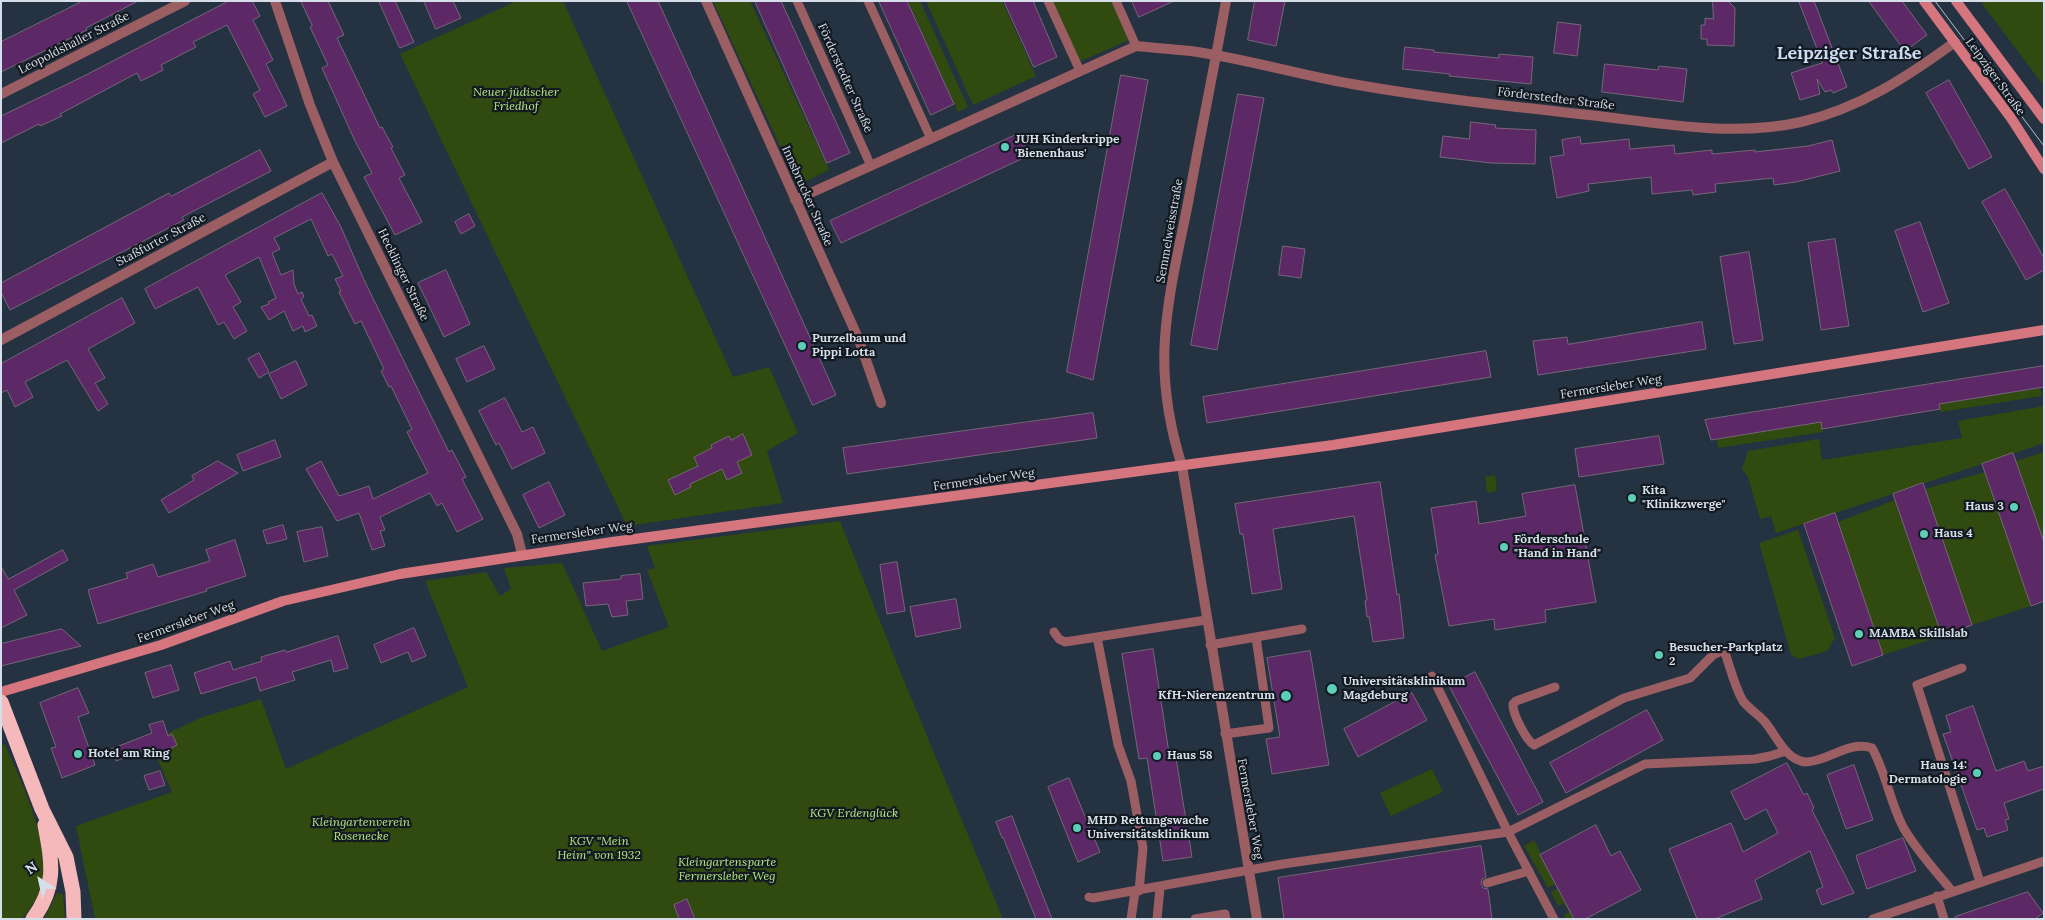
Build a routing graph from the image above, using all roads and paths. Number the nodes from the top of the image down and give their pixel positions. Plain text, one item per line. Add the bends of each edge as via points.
1 (185, 1) edge
2 (275, 1) edge
3 (706, 1) edge
4 (797, 1) edge
5 (868, 1) edge
6 (1048, 1) edge
7 (1116, 1) edge
8 (1226, 1) edge
9 (1924, 1) edge
10 (1956, 1) edge
11 (1955, 42) junction
12 (1136, 46) junction
13 (1215, 56) junction
14 (1080, 71) junction
15 (1, 94) edge
16 (2044, 119) edge
17 (931, 139) junction
18 (333, 162) junction
19 (871, 166) junction
20 (2044, 169) edge
21 (795, 200) junction
22 (2044, 330) edge
23 (1, 340) edge
24 (882, 403) dead end
25 (1182, 466) junction
26 (522, 554) junction
27 (1206, 620) junction
28 (1302, 629) dead end
29 (1054, 632) dead end
30 (1256, 637) junction
31 (1097, 638) junction
32 (1210, 645) junction
33 (1962, 668) dead end
34 (1432, 676) dead end
35 (1555, 687) dead end
36 (1, 692) edge
37 (1, 702) edge
38 (1225, 734) junction
39 (1786, 751) junction
40 (42, 809) junction
41 (1508, 832) junction
42 (2044, 861) edge
43 (1248, 871) junction
44 (1529, 871) junction
45 (1980, 882) junction
46 (1487, 883) dead end
47 (1160, 888) junction
48 (1952, 891) junction
49 (1137, 892) junction
50 (1937, 896) junction
51 (1088, 897) dead end
52 (32, 919) edge
53 (74, 919) edge
54 (1131, 919) edge
55 (1157, 919) edge
56 (1195, 919) edge
57 (1226, 919) edge
58 (1257, 919) edge
59 (1554, 919) edge
60 (1873, 919) edge
61 (1944, 919) edge

1 - 15 street, Leopoldshaller Straße
2 - 18 street, Hecklinger Straße
3 - 21 street, Innsbrucker Straße
4 - 19 lane, Förderstedter Straße
5 - 17 lane
6 - 14 lane
7 - 12 lane
8 - 13 street, Semmelweisstraße
9 - 11 street, Leipziger Straße
10 - 16 street, Leipziger Straße
11 - 13 street, Förderstedter Straße via 1909,75 1859,103 1802,122 1734,129 1686,127 1403,92
11 - 20 street, Leipziger Straße
12 - 13 street, Förderstedter Straße
12 - 14 street, Förderstedter Straße
13 - 25 street, Semmelweisstraße via 1166,334 1166,391
14 - 17 street, Förderstedter Straße
17 - 19 street, Förderstedter Straße
18 - 23 street, Staßfurter Straße
18 - 26 street, Hecklinger Straße via 517,534
19 - 21 street, Förderstedter Straße
21 - 24 street, Innsbrucker Straße via 859,340
22 - 25 street, Fermersleber Weg via 1396,435
25 - 26 street, Fermersleber Weg
25 - 27 street, Fermersleber Weg
26 - 36 street, Fermersleber Weg via 320,591 260,608 127,656
27 - 31 lane
27 - 32 street, Fermersleber Weg
28 - 30 lane
29 - 31 lane via 1065,642
30 - 32 lane
30 - 38 lane via 1269,728
31 - 49 lane via 1118,745 1132,785 1143,848
32 - 38 street, Fermersleber Weg
33 - 45 lane via 1917,685
34 - 41 lane
35 - 39 lane via 1513,704 1528,739 1534,744 1624,698 1690,678 1713,655 1724,650 1744,702 1768,726
37 - 40 highway
38 - 43 street, Fermersleber Weg
39 - 41 lane via 1755,759 1645,764
39 - 48 lane via 1794,758 1808,762 1852,747 1865,745 1872,748 1879,759 1902,825
40 - 52 highway via 52,869 47,895
40 - 53 highway via 66,857
41 - 43 lane
41 - 44 lane
42 - 45 lane
43 - 47 lane
43 - 58 street, Fermersleber Weg
44 - 46 lane
44 - 59 lane
45 - 48 lane
47 - 49 lane
47 - 55 lane
48 - 50 lane
49 - 51 lane
49 - 54 lane
50 - 60 lane
50 - 61 lane
56 - 57 lane via 1225,914

